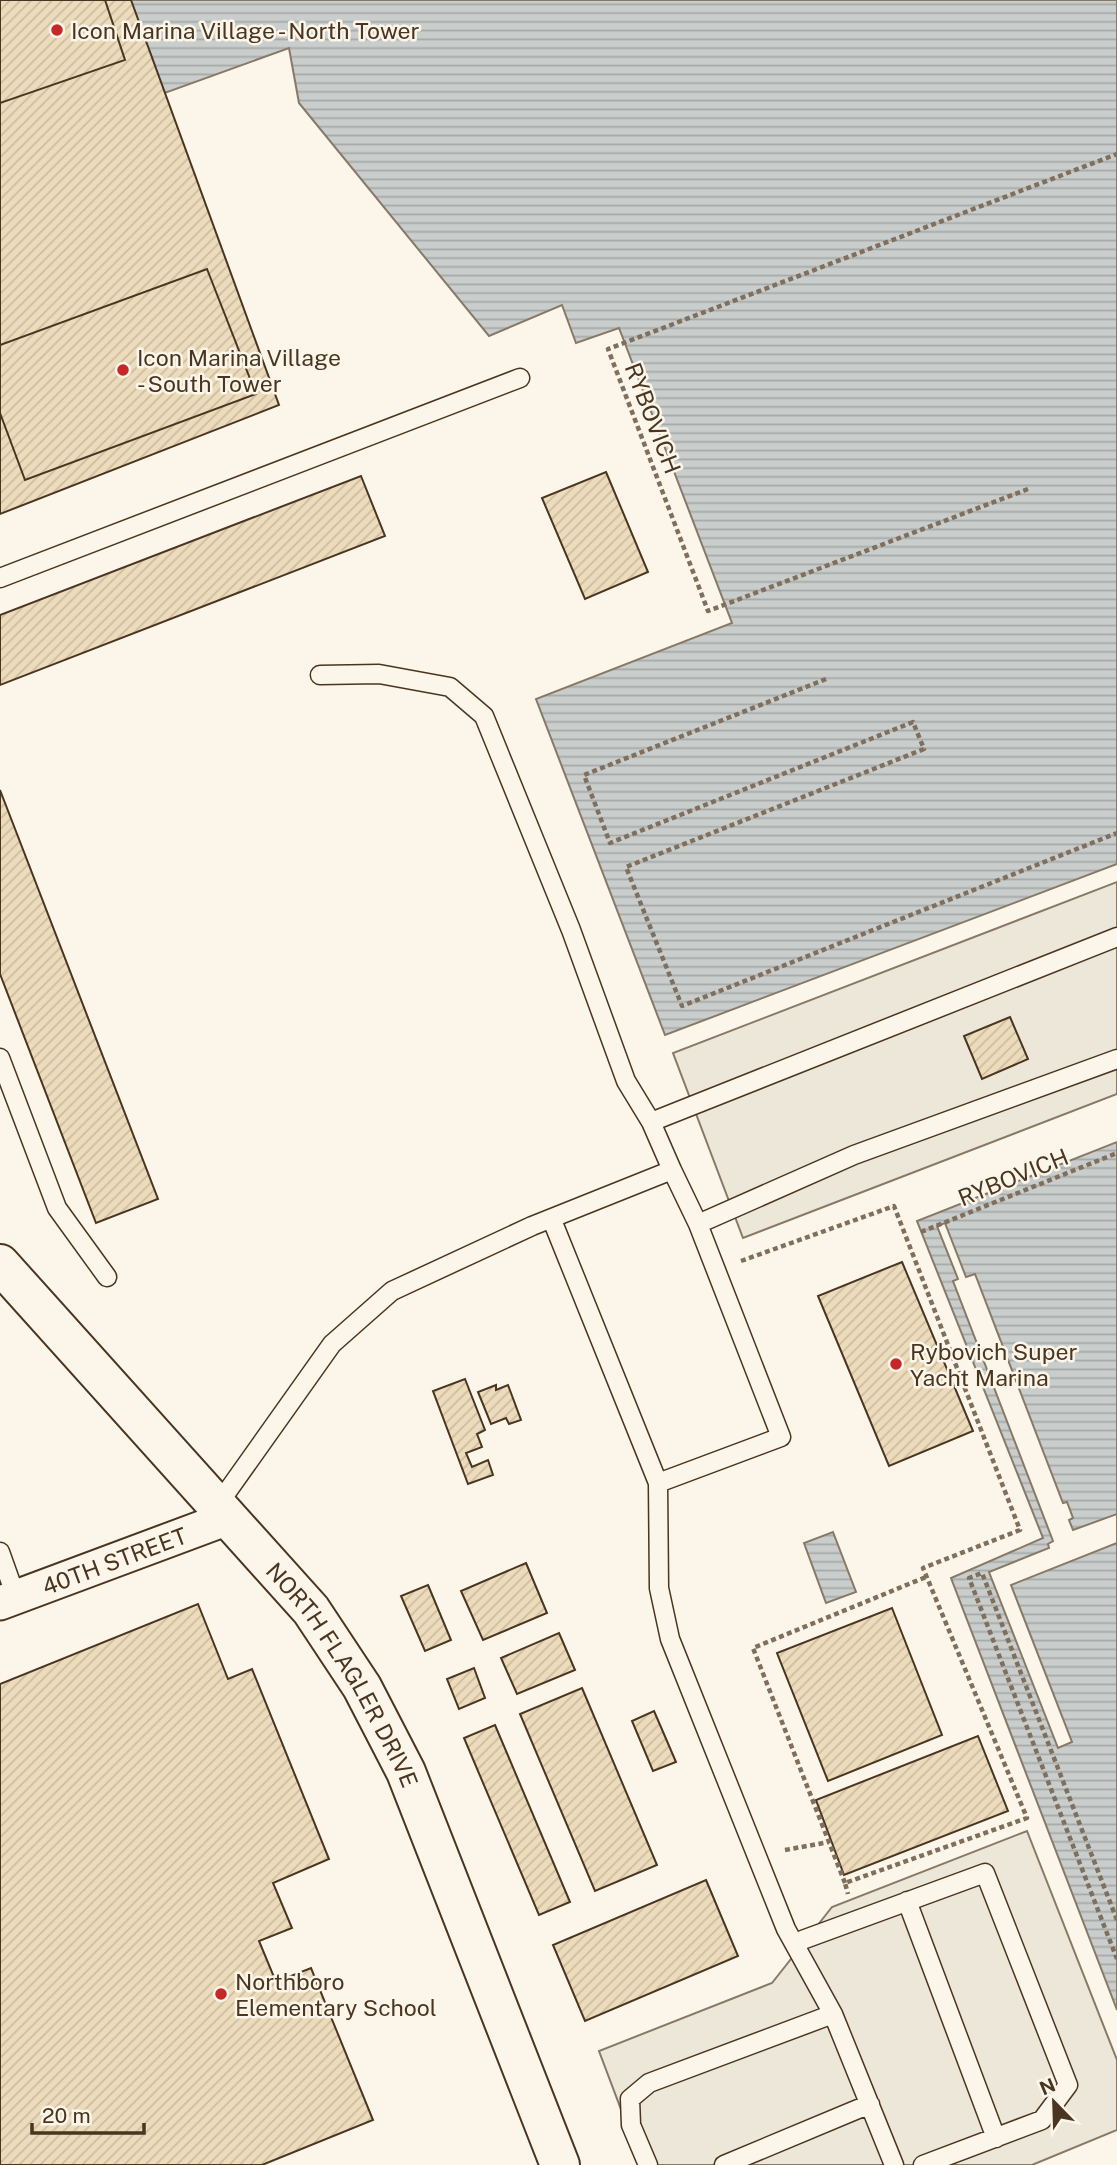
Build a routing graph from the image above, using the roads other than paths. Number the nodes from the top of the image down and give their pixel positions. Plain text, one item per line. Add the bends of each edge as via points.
1 (520, 378) dead end
2 (1, 575) edge
3 (320, 676) dead end
4 (1117, 937) edge
5 (0, 1058) edge
6 (1117, 1059) edge
7 (7, 1101) edge
8 (651, 1122) junction
9 (672, 1170) junction
10 (552, 1220) junction
11 (698, 1224) junction
12 (0, 1264) edge
13 (107, 1277) dead end
14 (658, 1483) junction
15 (223, 1512) junction
16 (0, 1552) edge
17 (8, 1600) edge
18 (907, 1901) junction
19 (794, 1943) junction
20 (834, 2014) junction
21 (870, 2104) junction
22 (996, 2137) junction
23 (560, 2165) edge
24 (648, 2165) edge
25 (724, 2165) edge
26 (894, 2165) edge
27 (923, 2165) edge

1 - 2 lane
3 - 8 lane via 379,674 450,687 484,716 626,1081
4 - 8 lane
5 - 7 lane
6 - 11 lane via 854,1155
7 - 13 lane via 57,1208
8 - 9 lane
9 - 10 lane
9 - 11 lane
10 - 14 lane
10 - 15 lane via 392,1291 332,1344
11 - 14 lane via 781,1437
12 - 15 street, NORTH FLAGLER DRIVE
14 - 19 lane via 659,1588 670,1639
15 - 17 street, 40TH STREET
15 - 23 street, NORTH FLAGLER DRIVE via 311,1610 362,1687 406,1772
16 - 17 lane
18 - 19 lane
18 - 22 lane
18 - 22 lane via 985,1873 1068,2085 1042,2120
19 - 20 lane
20 - 21 lane
20 - 24 lane via 649,2083 630,2099 631,2126
21 - 25 lane
21 - 26 lane
22 - 27 lane

